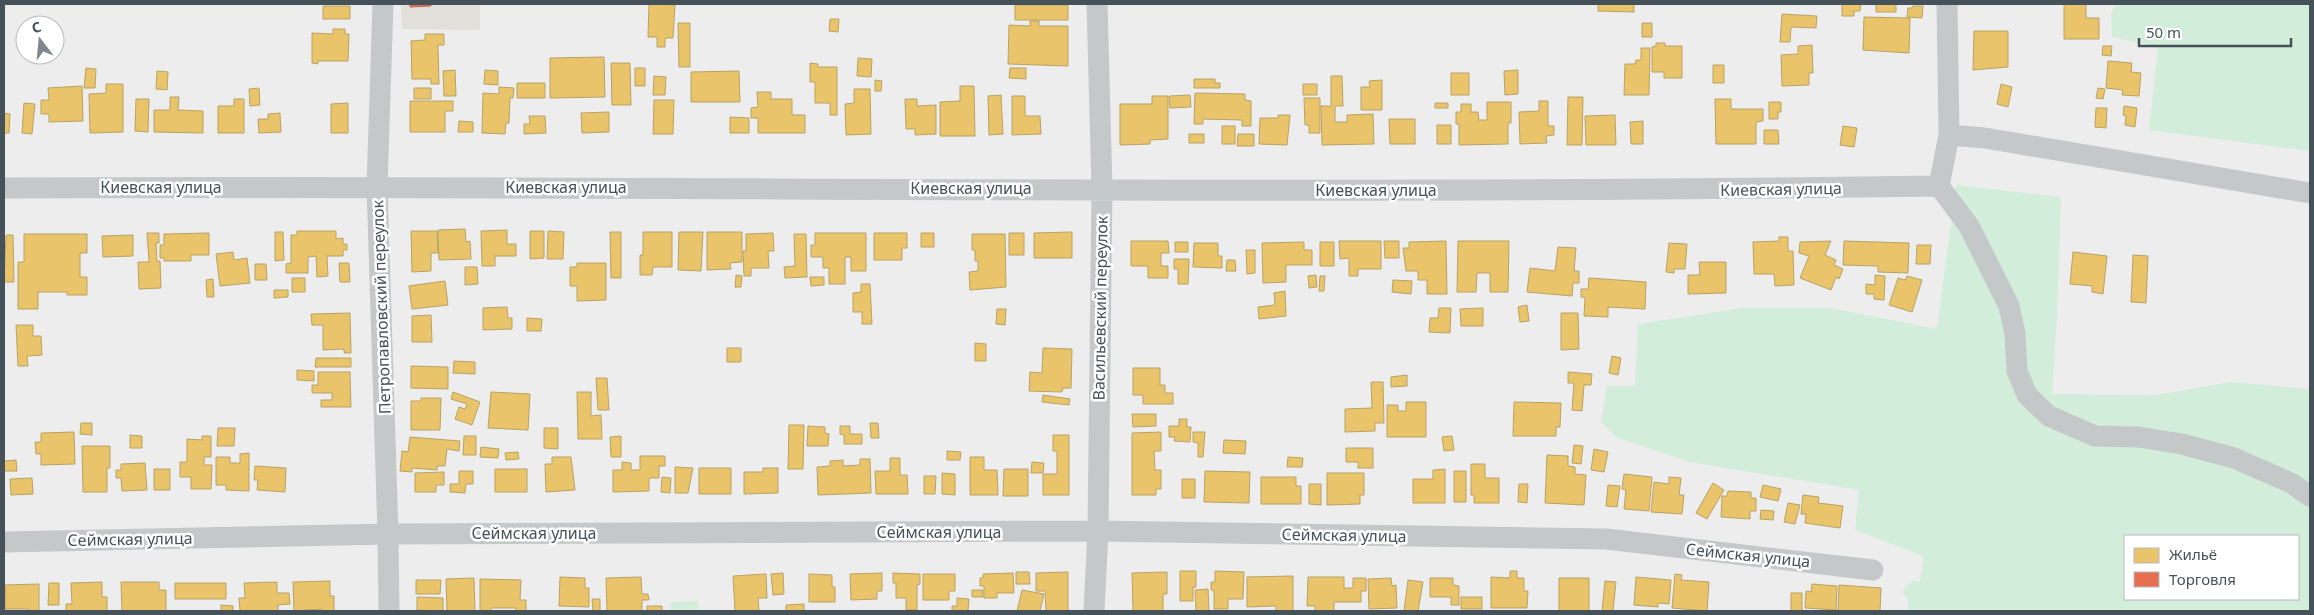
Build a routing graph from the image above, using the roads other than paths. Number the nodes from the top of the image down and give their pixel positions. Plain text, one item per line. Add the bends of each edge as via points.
1 (383, 4) edge
2 (1097, 4) edge
3 (1947, 4) edge
4 (1949, 135) junction
5 (377, 186) junction
6 (1939, 186) junction
7 (4, 188) edge
8 (1102, 189) junction
9 (2310, 193) edge
10 (2310, 496) edge
11 (1098, 531) junction
12 (388, 534) junction
13 (4, 542) edge
14 (1874, 570) dead end
15 (389, 611) edge
16 (1094, 611) edge

1 - 5 street, Петропавловский переулок
2 - 8 street, Васильевский переулок
3 - 4 street
4 - 6 street
4 - 9 street via 1985,138
5 - 7 street, Киевская улица
5 - 8 street, Киевская улица
5 - 12 street, Петропавловский переулок
6 - 8 street, Киевская улица via 1615,191
6 - 10 street via 1969,226 2009,306 2015,334 2017,371 2027,395 2049,416 2095,436 2138,437 2182,444 2234,458 2290,483
8 - 11 street, Васильевский переулок
11 - 12 street, Сеймская улица
11 - 14 street, Сеймская улица via 1606,539
11 - 16 street, Васильевский переулок
12 - 13 street, Сеймская улица
12 - 15 street, Петропавловский переулок

